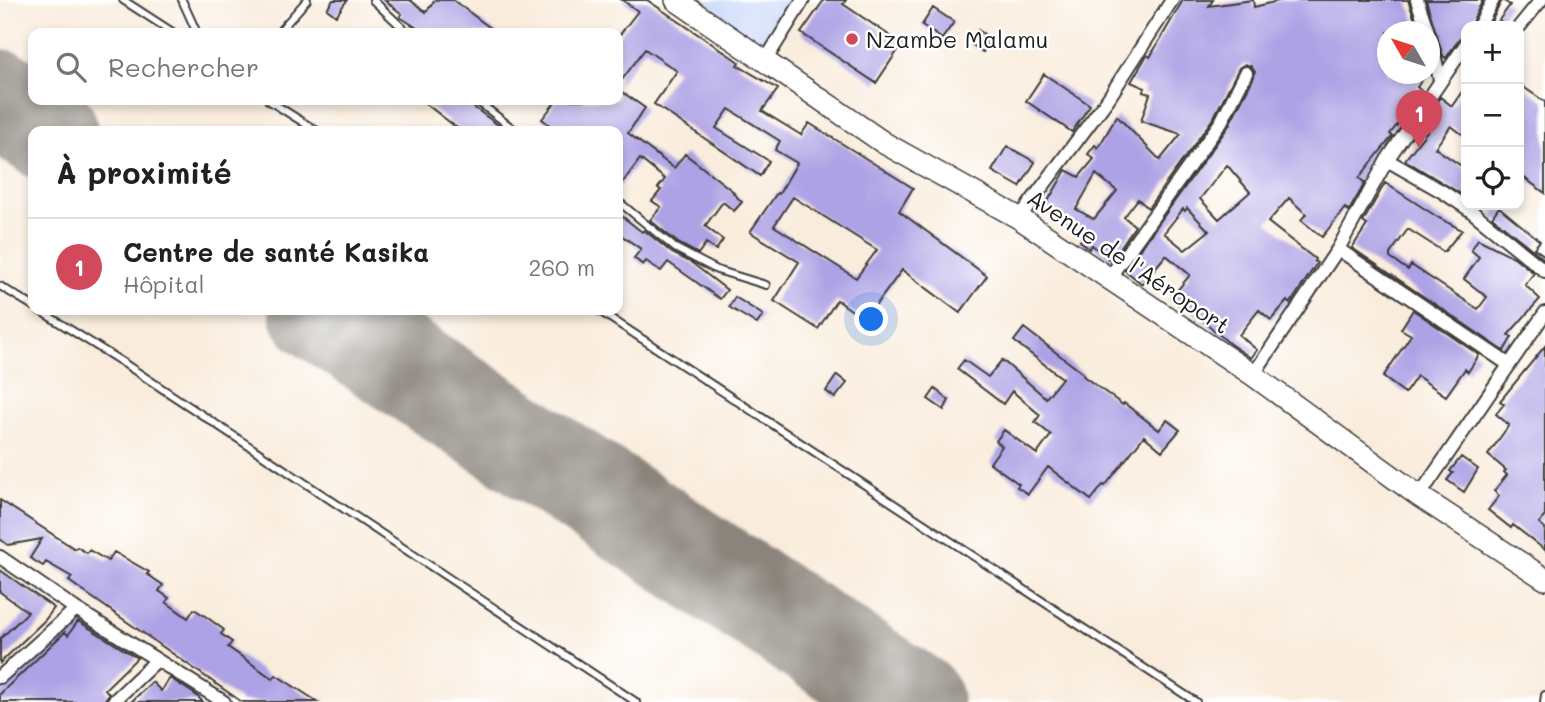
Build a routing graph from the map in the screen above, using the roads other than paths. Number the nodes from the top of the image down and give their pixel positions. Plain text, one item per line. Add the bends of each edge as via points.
1 (123, 0) edge
2 (182, 0) edge
3 (307, 0) edge
4 (373, 0) edge
5 (676, 0) edge
6 (803, 0) edge
7 (1172, 0) edge
8 (1417, 0) edge
9 (1493, 0) edge
10 (1541, 0) edge
11 (1424, 21) edge
12 (1482, 21) edge
13 (1524, 21) edge
14 (166, 28) edge
15 (195, 28) edge
16 (282, 28) edge
17 (403, 28) edge
18 (1461, 53) edge
19 (765, 61) junction
20 (1245, 72) dead end
21 (1440, 80) edge
22 (1437, 84) edge
23 (276, 105) edge
24 (482, 105) edge
25 (309, 126) edge
26 (510, 126) edge
27 (1387, 160) junction
28 (623, 205) edge
29 (1019, 218) junction
30 (1338, 249) junction
31 (1545, 271) edge
32 (1108, 278) junction
33 (766, 285) dead end
34 (0, 286) edge
35 (28, 303) edge
36 (1545, 313) edge
37 (46, 315) edge
38 (606, 315) edge
39 (1508, 364) junction
40 (1254, 375) junction
41 (1419, 496) junction
42 (0, 556) edge
43 (1545, 579) edge
44 (76, 609) junction
45 (156, 661) junction
46 (0, 677) edge
47 (1545, 695) edge
48 (113, 702) edge
49 (223, 702) edge
50 (636, 702) edge
51 (1196, 702) edge
52 (1544, 702) edge

1 - 14 lane
2 - 15 lane
3 - 16 lane
4 - 17 lane
5 - 19 highway, Avenue de l'Aéroport
6 - 19 street
7 - 29 street via 1108,99
8 - 11 street
9 - 12 street
10 - 13 street
18 - 21 street
19 - 29 highway, Avenue de l'Aéroport via 884,144
20 - 32 street via 1221,122
22 - 27 street
23 - 25 lane
24 - 26 lane
27 - 30 street
27 - 31 street via 1470,210
28 - 33 lane via 675,248 717,270
29 - 32 highway, Avenue de l'Aéroport
30 - 39 street
30 - 40 street
32 - 40 highway, Avenue de l'Aéroport
34 - 35 lane
36 - 39 street
37 - 50 lane
38 - 51 lane
39 - 41 street
40 - 41 highway, Avenue de l'Aéroport
41 - 43 highway, Avenue de l'Aéroport
42 - 44 street
44 - 45 street
44 - 46 street
45 - 48 street
45 - 49 street
47 - 52 lane

